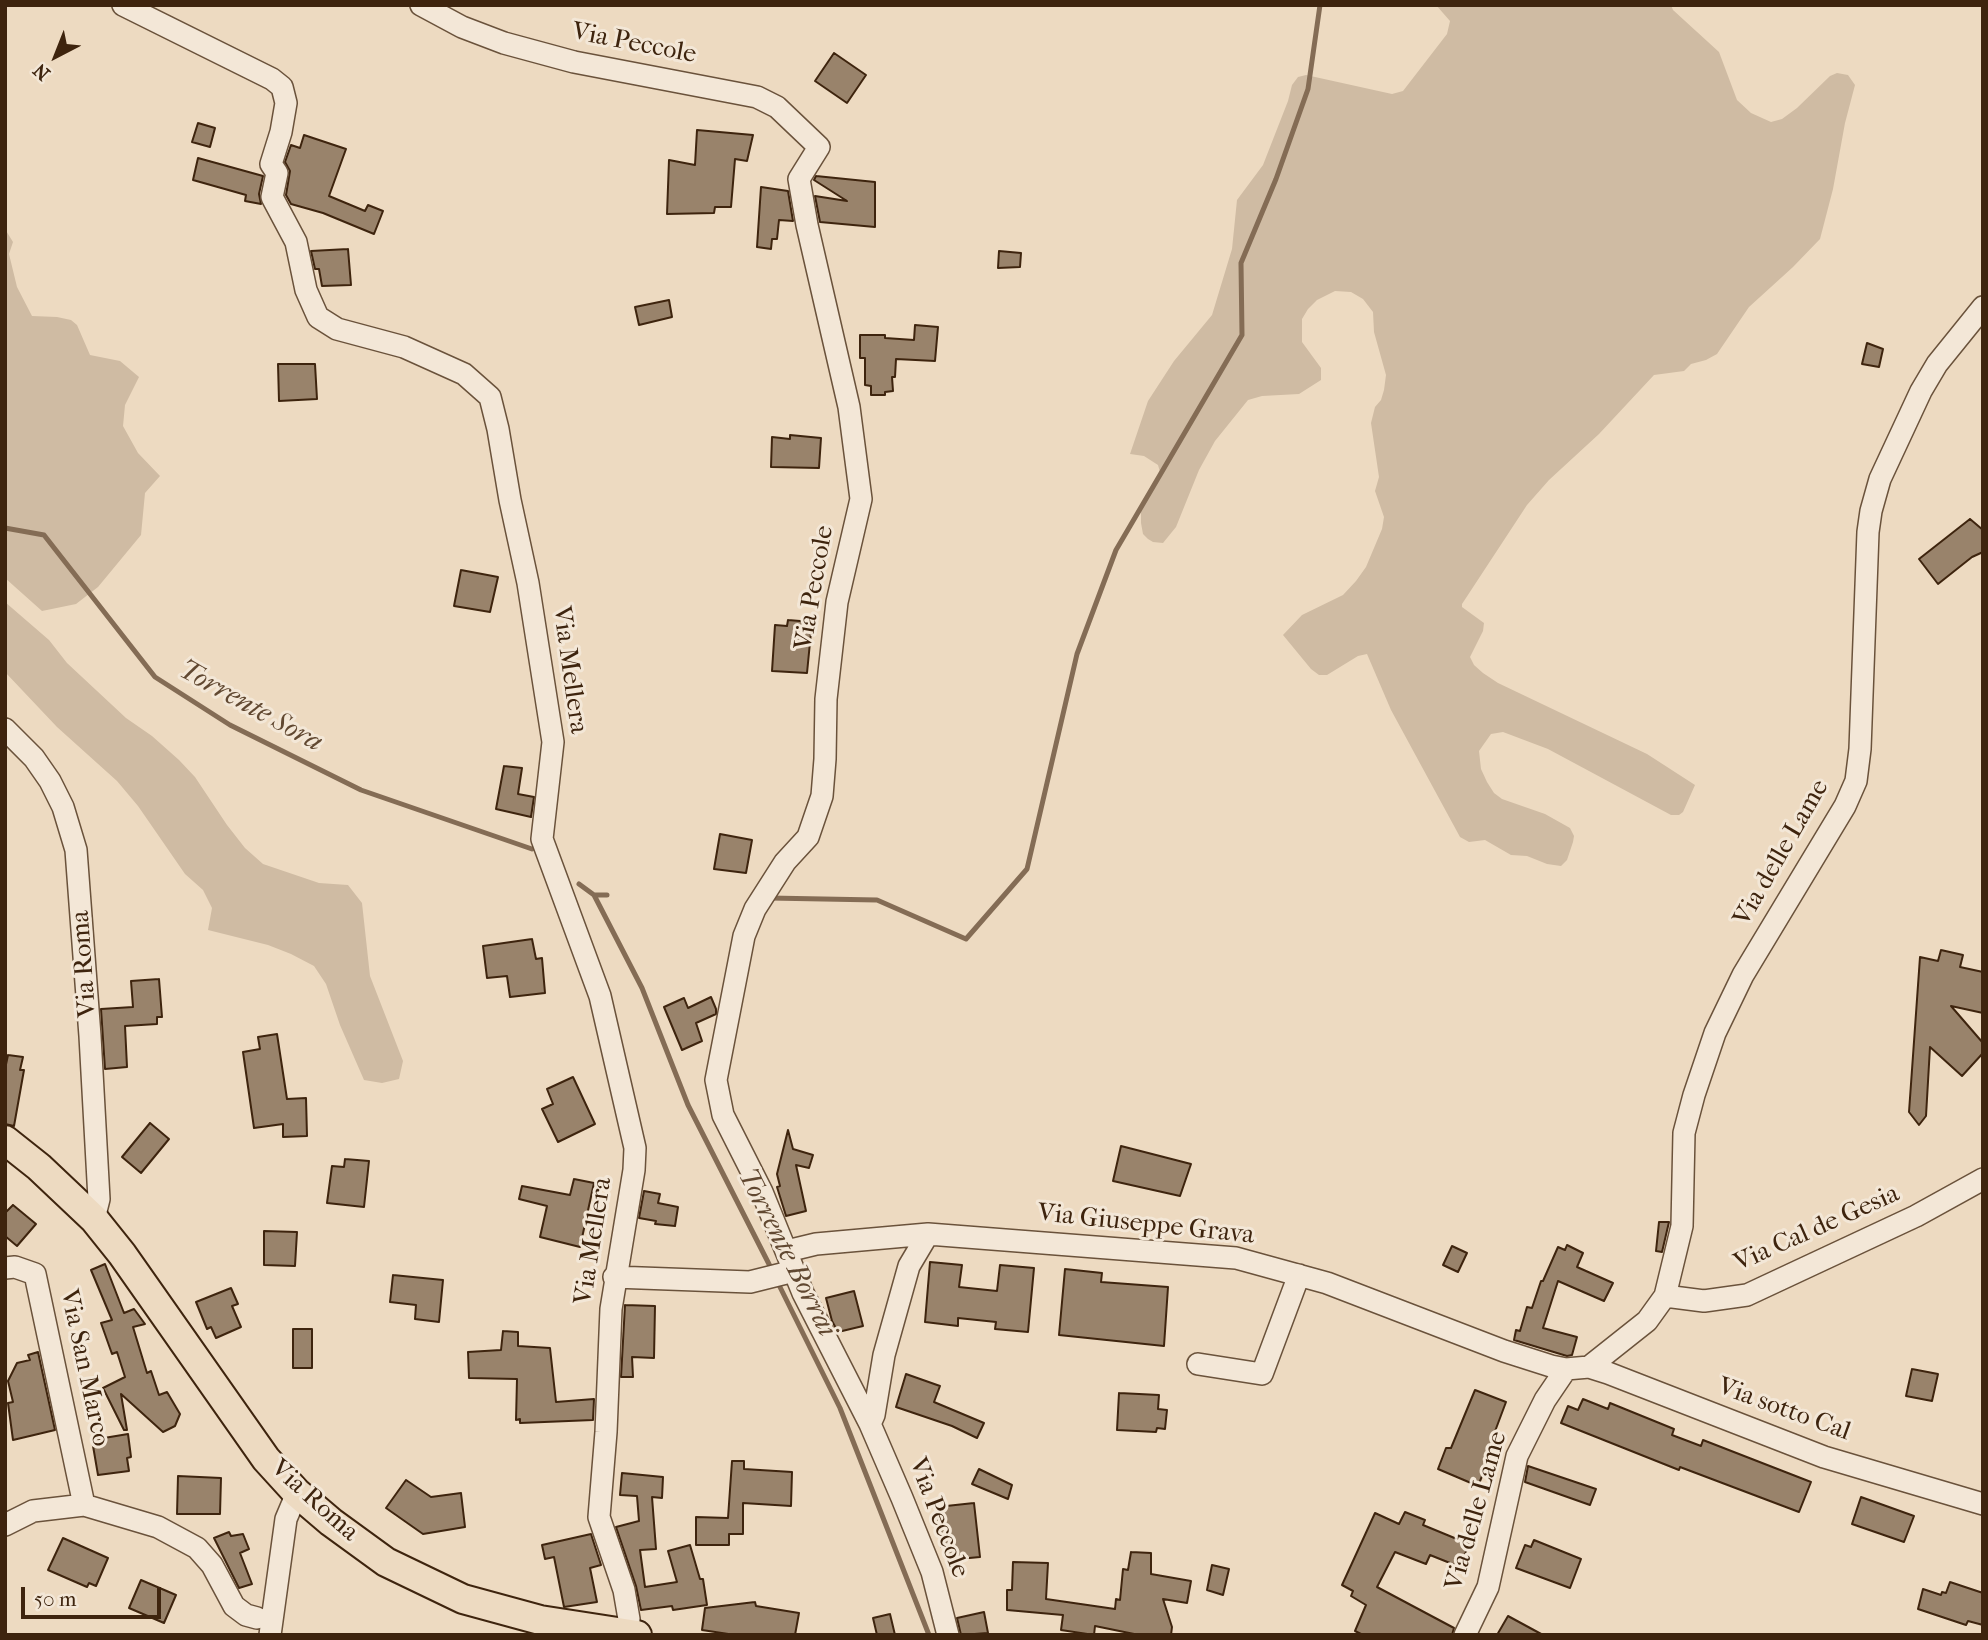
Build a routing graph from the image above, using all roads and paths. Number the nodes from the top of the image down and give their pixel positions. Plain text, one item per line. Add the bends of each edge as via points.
1 (122, 5) edge
2 (421, 5) edge
3 (1983, 307) edge
4 (5, 729) edge
5 (5, 1140) edge
6 (1983, 1179) edge
7 (94, 1219) junction
8 (928, 1234) junction
9 (788, 1266) junction
10 (5, 1268) edge
11 (1299, 1275) junction
12 (614, 1277) junction
13 (1665, 1296) junction
14 (1198, 1364) dead end
15 (1589, 1367) junction
16 (1566, 1369) junction
17 (870, 1423) junction
18 (297, 1493) junction
19 (1983, 1504) edge
20 (84, 1505) junction
21 (5, 1525) edge
22 (261, 1629) edge
23 (633, 1634) edge
24 (948, 1635) edge
25 (1465, 1635) edge

1 - 12 street, Via Mellera via 282,87 286,103 271,164 277,173 272,197 296,242 306,289 318,317 464,374 490,397 528,583 553,742 542,839 600,996 635,1148
2 - 9 street, Via Peccole via 504,43 574,62 757,97 777,107 819,147 799,178 849,407 861,499 837,602 822,796 808,837 785,862 744,936 716,1080 723,1115 762,1192
3 - 13 street, Via delle Lame via 1921,391 1880,479 1868,532 1856,781 1743,975 1715,1033 1684,1133 1682,1226
4 - 7 street, Via Roma via 50,781 76,849 99,1199
5 - 7 main road, Via Roma
6 - 13 street, Via Cal de Gesia via 1916,1216 1748,1294 1704,1301
7 - 18 main road, Via Roma via 233,1415
8 - 9 street, Via Giuseppe Grava via 816,1244
8 - 11 street, Via Giuseppe Grava via 1236,1258
8 - 17 street via 909,1265
9 - 12 street, Via Giuseppe Grava via 750,1282
9 - 17 street, Via Peccole
10 - 20 street, Via San Marco via 35,1273
11 - 14 street via 1262,1374
11 - 16 street, Via Giuseppe Grava via 1504,1351
12 - 23 street, Via Mellera via 599,1517 624,1590
13 - 15 street, Via delle Lame via 1647,1321
15 - 16 street, Via sotto Cal
15 - 19 street, Via sotto Cal via 1824,1457
16 - 25 street, Via delle Lame via 1545,1399 1517,1456 1488,1587
17 - 24 street, Via Peccole via 932,1572
18 - 22 street via 286,1518 281,1556 273,1565
18 - 23 main road, Via Roma via 386,1562 463,1600 540,1620
20 - 21 street via 33,1511
20 - 22 street via 158,1527 197,1548 212,1565 234,1606

